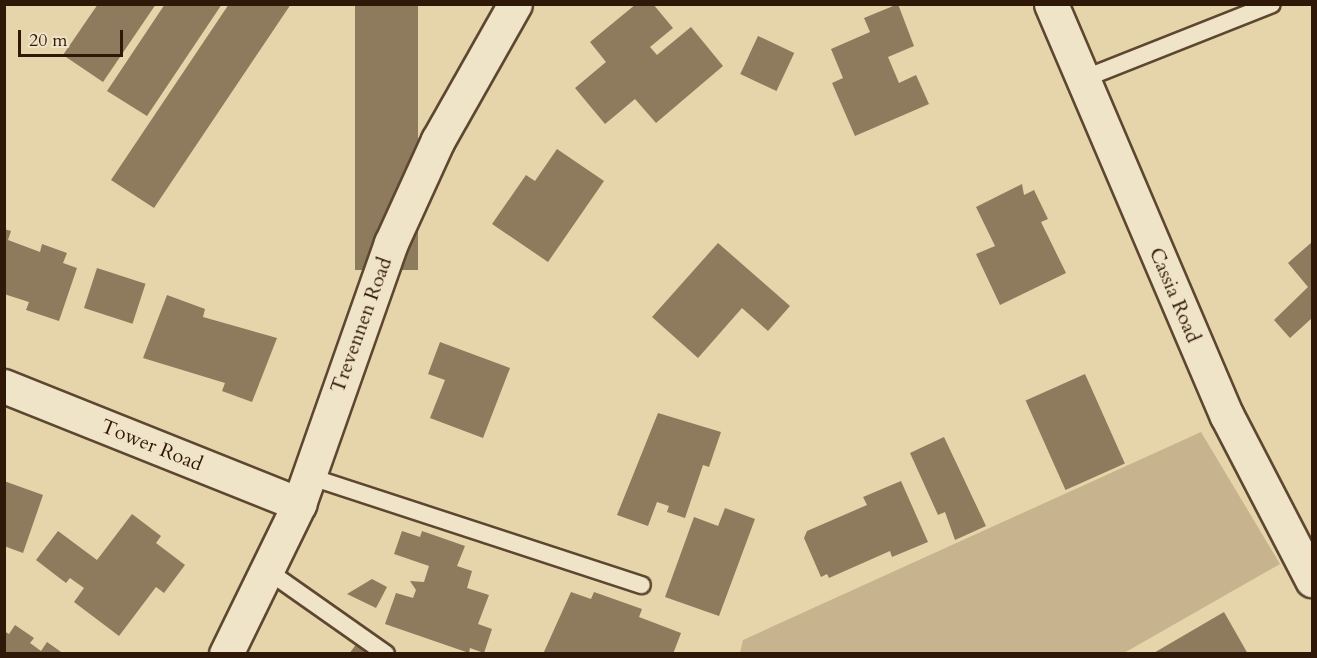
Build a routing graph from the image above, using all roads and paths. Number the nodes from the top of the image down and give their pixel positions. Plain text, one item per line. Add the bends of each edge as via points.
1 (515, 4) edge
2 (1051, 4) edge
3 (1272, 4) edge
4 (1083, 80) junction
5 (4, 386) edge
6 (304, 490) junction
7 (268, 571) junction
8 (1312, 580) edge
9 (642, 585) dead end
10 (225, 654) edge
11 (387, 654) edge

1 - 6 street, Trevennen Road via 438,140 391,243
2 - 4 street, Cassia Road
3 - 4 lane
4 - 8 street, Cassia Road via 1244,453
5 - 6 street, Tower Road
6 - 7 street, Trevennen Road
6 - 9 lane
7 - 10 street, Trevennen Road
7 - 11 lane

